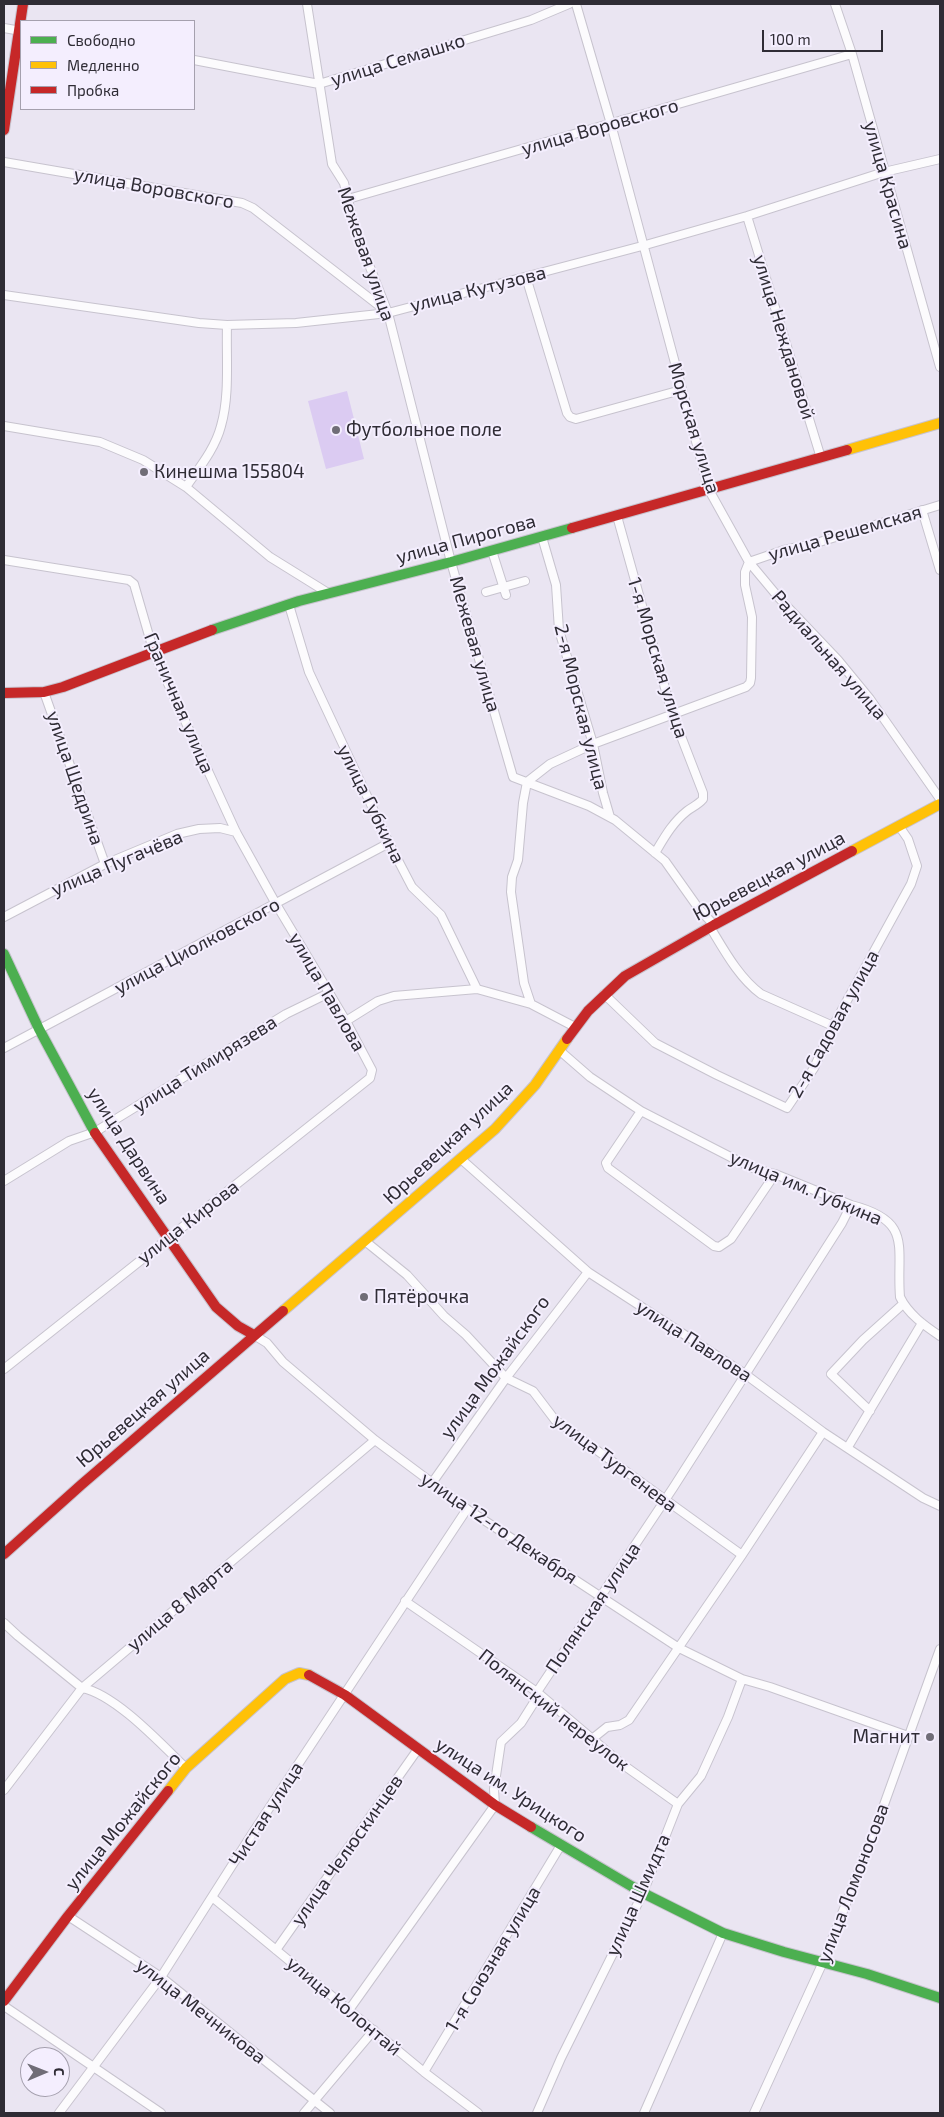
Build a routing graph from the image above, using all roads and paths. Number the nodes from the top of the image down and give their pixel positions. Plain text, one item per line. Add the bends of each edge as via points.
1 (23, 4) edge
2 (307, 4) edge
3 (569, 4) edge
4 (576, 4) edge
5 (835, 4) edge
6 (21, 20) edge
7 (4, 28) edge
8 (20, 31) edge
9 (852, 54) junction
10 (195, 60) edge
11 (319, 84) junction
12 (611, 124) junction
13 (4, 130) edge
14 (940, 159) edge
15 (4, 162) edge
16 (884, 172) junction
17 (348, 200) junction
18 (747, 216) junction
19 (642, 246) junction
20 (526, 277) junction
21 (4, 295) edge
22 (388, 313) junction
23 (227, 325) junction
24 (940, 367) edge
25 (681, 390) junction
26 (940, 423) edge
27 (4, 426) edge
28 (821, 458) junction
29 (186, 487) junction
30 (709, 490) junction
31 (940, 505) edge
32 (922, 510) junction
33 (617, 516) junction
34 (542, 537) junction
35 (492, 551) junction
36 (4, 560) edge
37 (451, 562) junction
38 (750, 562) junction
39 (940, 570) edge
40 (525, 581) dead end
41 (505, 591) junction
42 (486, 592) dead end
43 (328, 593) junction
44 (289, 605) junction
45 (154, 653) junction
46 (44, 692) junction
47 (4, 693) edge
48 (672, 713) junction
49 (593, 744) junction
50 (527, 782) junction
51 (940, 799) edge
52 (940, 804) edge
53 (610, 817) junction
54 (899, 826) junction
55 (236, 832) junction
56 (389, 843) junction
57 (656, 853) junction
58 (105, 864) junction
59 (276, 904) junction
60 (4, 917) edge
61 (712, 926) junction
62 (4, 954) edge
63 (477, 990) junction
64 (330, 993) junction
65 (604, 994) junction
66 (531, 1004) junction
67 (346, 1021) junction
68 (833, 1026) junction
69 (575, 1028) junction
70 (39, 1029) junction
71 (4, 1048) edge
72 (558, 1050) junction
73 (372, 1074) joint
74 (641, 1110) junction
75 (95, 1132) junction
76 (461, 1159) junction
77 (775, 1174) junction
78 (4, 1181) edge
79 (851, 1205) junction
80 (168, 1238) junction
81 (365, 1241) junction
82 (588, 1272) junction
83 (903, 1304) junction
84 (922, 1323) junction
85 (254, 1335) junction
86 (940, 1336) edge
87 (4, 1369) edge
88 (745, 1374) junction
89 (506, 1378) junction
90 (870, 1411) junction
91 (824, 1432) junction
92 (375, 1440) junction
93 (848, 1447) junction
94 (432, 1483) junction
95 (664, 1500) junction
96 (940, 1506) edge
97 (467, 1510) junction
98 (4, 1554) edge
99 (742, 1555) junction
100 (600, 1596) junction
101 (405, 1600) junction
102 (4, 1622) edge
103 (679, 1648) junction
104 (940, 1649) edge
105 (285, 1679) joint
106 (742, 1679) junction
107 (82, 1688) junction
108 (537, 1692) junction
109 (345, 1695) junction
110 (908, 1736) junction
111 (592, 1739) junction
112 (418, 1749) junction
113 (186, 1768) junction
114 (4, 1790) edge
115 (678, 1804) junction
116 (495, 1805) junction
117 (561, 1845) junction
118 (643, 1893) junction
119 (212, 1897) junction
120 (68, 1916) junction
121 (723, 1932) junction
122 (276, 1950) junction
123 (823, 1962) junction
124 (161, 1977) junction
125 (940, 1998) edge
126 (4, 2001) edge
127 (4, 2006) edge
128 (349, 2010) junction
129 (374, 2030) junction
130 (92, 2068) junction
131 (424, 2072) junction
132 (314, 2101) junction
133 (60, 2113) edge
134 (161, 2113) edge
135 (304, 2113) edge
136 (330, 2113) edge
137 (478, 2113) edge
138 (537, 2113) edge
139 (644, 2113) edge
140 (754, 2113) edge

1 - 6 street
2 - 11 street, Межевая улица
3 - 11 street, улица Семашко via 531,20
4 - 12 street, Морская улица
5 - 9 street, улица Красина
7 - 8 street
8 - 13 street
9 - 12 street, улица Воровского
9 - 16 street, улица Красина
10 - 11 street, улица Семашко
11 - 17 street, Межевая улица via 332,164 344,183
12 - 17 street, улица Воровского
12 - 19 street, Морская улица
14 - 16 street, улица Кутузова
15 - 22 street, улица Воровского via 242,203 253,208
16 - 18 street, улица Кутузова
16 - 24 street, улица Красина
17 - 22 street, Межевая улица via 355,229
18 - 19 street, улица Кутузова
18 - 28 street, улица Неждановой
19 - 20 street, улица Кутузова
19 - 25 street, Морская улица
20 - 22 street, улица Кутузова
20 - 25 street via 566,413 570,417 576,419
21 - 23 street, улица Кутузова
22 - 23 street, улица Кутузова via 296,323
22 - 37 street, Межевая улица
23 - 29 street via 226,398 221,427 210,454
25 - 30 street, Морская улица
26 - 28 street, улица Пирогова
27 - 29 street via 100,442 144,460
28 - 30 street, улица Пирогова
29 - 43 street via 270,557
30 - 33 street, улица Пирогова
30 - 38 street, Морская улица
31 - 32 street, улица Решемская
32 - 38 street, улица Решемская
32 - 39 street
33 - 34 street, улица Пирогова
33 - 48 street, 1-я Морская улица
34 - 35 street, улица Пирогова
34 - 49 street, 2-я Морская улица via 556,585 560,630
35 - 37 street, улица Пирогова
35 - 41 street
36 - 45 street, Граничная улица via 132,581
37 - 43 street, улица Пирогова
37 - 50 street, Межевая улица via 513,777
38 - 48 street via 744,572 752,617 750,683
38 - 51 street, Радиальная улица via 870,699
40 - 41 street
41 - 42 street
43 - 44 street, улица Пирогова
44 - 45 street, улица Пирогова
44 - 56 street, улица Губкина via 314,685
45 - 46 street, улица Пирогова
45 - 55 street, Граничная улица
46 - 47 street, улица Пирогова
46 - 58 street, улица Щедрина
48 - 49 street
48 - 57 street, 1-я Морская улица via 703,799 671,827
49 - 50 street via 550,764
49 - 53 street, 2-я Морская улица
50 - 53 street, Межевая улица
50 - 66 street via 511,892 524,983
52 - 54 street, Юрьевецкая улица
53 - 57 street, Межевая улица
54 - 61 street, Юрьевецкая улица
54 - 68 street, 2-я Садовая улица via 917,866 911,884
55 - 58 street, улица Пугачёва via 220,828 178,834
55 - 59 street, улица Павлова
56 - 59 street, улица Циолковского
56 - 63 street, улица Губкина via 412,888 441,916
57 - 61 street, Межевая улица
58 - 60 street, улица Пугачёва
59 - 64 street, улица Павлова
59 - 70 street, улица Циолковского
61 - 65 street, Юрьевецкая улица via 635,970
61 - 68 street, Межевая улица via 724,950 751,987
62 - 70 street, улица Дарвина
63 - 66 street
63 - 67 street via 394,996 378,1001
64 - 67 street, улица Павлова
64 - 75 street, улица Тимирязева via 286,1014
65 - 68 street, 2-я Садовая улица via 655,1043 786,1108 814,1068
65 - 69 street, Юрьевецкая улица
66 - 69 street
67 - 73 street, улица Павлова
69 - 72 street, Юрьевецкая улица
70 - 71 street, улица Циолковского
70 - 75 street, улица Дарвина
72 - 74 street, улица им. Губкина via 590,1077
72 - 76 street, Юрьевецкая улица via 515,1109
73 - 80 street, улица Кирова
74 - 77 street, улица им. Губкина via 752,1168
74 - 77 street via 606,1163 608,1168 714,1246 720,1247 731,1239
75 - 78 street, улица Тимирязева via 69,1141
75 - 80 street, улица Дарвина
76 - 81 street, Юрьевецкая улица
76 - 82 street, улица Павлова
77 - 79 street, улица им. Губкина
79 - 83 street, улица им. Губкина via 878,1215 897,1232 901,1248 900,1297
79 - 88 street, Полянская улица
80 - 85 street, улица Дарвина via 216,1307
80 - 87 street, улица Кирова
81 - 85 street, Юрьевецкая улица
81 - 89 street, улица Тургенева via 407,1275
82 - 88 street, улица Павлова
82 - 89 street, улица Можайского
83 - 84 street
83 - 90 street via 831,1374
84 - 86 street
84 - 90 street
85 - 92 street, улица 12-го Декабря via 262,1338 283,1362
85 - 98 street, Юрьевецкая улица
88 - 91 street, улица Павлова
88 - 95 street, Полянская улица
89 - 94 street, улица Можайского
89 - 95 street, улица Тургенева via 534,1391 555,1420
90 - 93 street
91 - 93 street, улица Павлова
91 - 99 street
92 - 94 street, улица 12-го Декабря
92 - 107 street, улица 8 Марта
93 - 96 street, улица Павлова
94 - 97 street, улица 12-го Декабря
95 - 99 street, улица Тургенева
95 - 100 street, Полянская улица
97 - 100 street, улица 12-го Декабря
97 - 101 street, Чистая улица
99 - 103 street
100 - 103 street, улица 12-го Декабря
100 - 108 street, Полянская улица
101 - 108 street, Полянский переулок
101 - 109 street, Чистая улица
102 - 107 street
103 - 106 street, улица 12-го Декабря
103 - 111 street via 629,1720 607,1727
104 - 110 street, улица Ломоносова
105 - 109 street, улица им. Урицкого via 299,1673 314,1676
105 - 113 street, улица Можайского
106 - 110 street, улица 12-го Декабря
106 - 115 street, улица Шмидта via 701,1776
107 - 113 street via 94,1690 109,1699
107 - 114 street, улица 8 Марта
108 - 111 street, Полянский переулок
108 - 116 street, Полянская улица via 521,1723 501,1742 494,1789
109 - 112 street, улица им. Урицкого
109 - 119 street, Чистая улица
110 - 123 street, улица Ломоносова
111 - 115 street, Полянский переулок
112 - 116 street, улица им. Урицкого
112 - 122 street, улица Челюскинцев
113 - 120 street, улица Можайского
115 - 118 street, улица Шмидта
116 - 117 street, улица им. Урицкого
116 - 128 street
117 - 118 street, улица им. Урицкого
117 - 131 street, 1-я Союзная улица
118 - 121 street, улица им. Урицкого
118 - 138 street, улица Шмидта
119 - 122 street, улица Колонтай
119 - 124 street, Чистая улица
120 - 124 street, улица Мечникова
120 - 126 street, улица Можайского
121 - 123 street, улица им. Урицкого
121 - 139 street
122 - 128 street, улица Колонтай
123 - 125 street, улица им. Урицкого
123 - 140 street, улица Ломоносова
124 - 130 street, Чистая улица
124 - 132 street, улица Мечникова
127 - 130 street
128 - 129 street, улица Колонтай
129 - 131 street, улица Колонтай
129 - 132 street
130 - 133 street, Чистая улица
130 - 134 street
131 - 137 street, улица Колонтай
132 - 135 street
132 - 136 street, улица Мечникова

